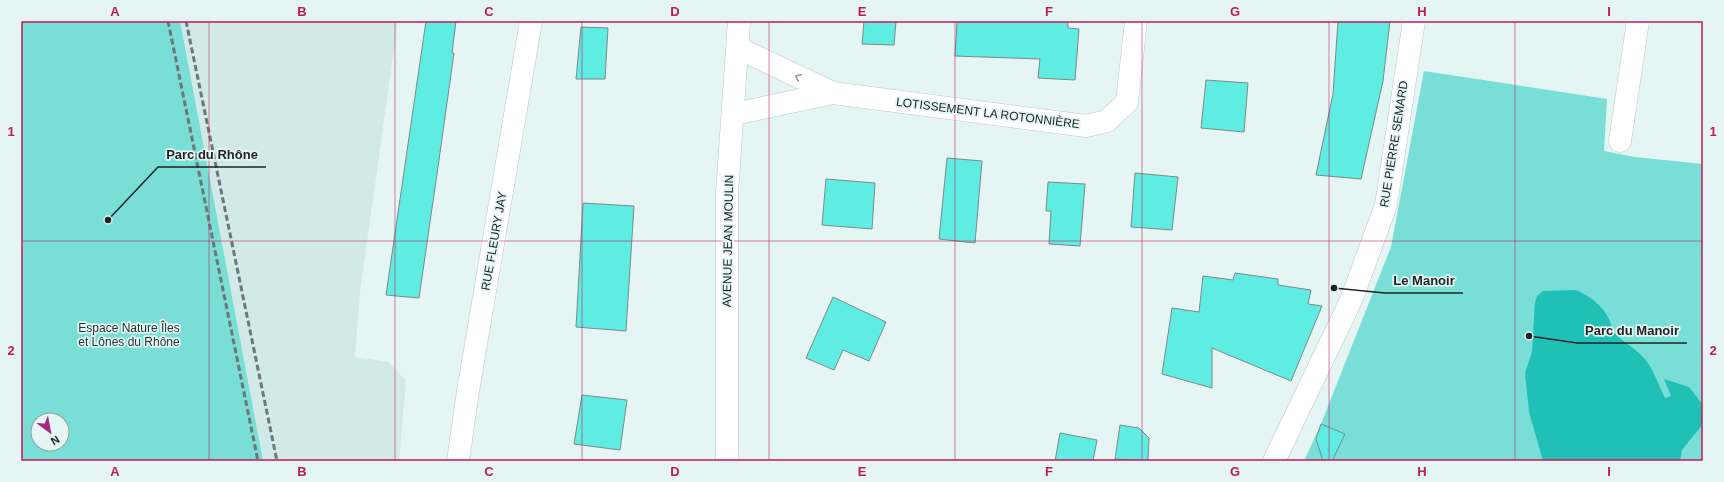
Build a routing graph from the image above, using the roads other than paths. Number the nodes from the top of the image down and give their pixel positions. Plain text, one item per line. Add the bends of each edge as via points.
1 (531, 21) edge
2 (739, 21) edge
3 (1136, 21) edge
4 (1414, 21) edge
5 (1638, 21) edge
6 (738, 48) junction
7 (833, 93) junction
8 (734, 114) junction
9 (1620, 140) dead end
10 (458, 461) edge
11 (727, 461) edge
12 (1274, 461) edge

1 - 10 street, RUE FLEURY JAY
2 - 6 street, AVENUE JEAN MOULIN
3 - 7 street, LOTISSEMENT LA ROTONNIÈRE via 1127,102 1107,121 1086,126
4 - 12 street, RUE PIERRE SEMARD via 1386,205 1352,298
5 - 9 street
7 -> 6 street, LOTISSEMENT LA ROTONNIÈRE
6 - 8 street, AVENUE JEAN MOULIN
7 - 8 street, LOTISSEMENT LA ROTONNIÈRE
8 - 11 street, AVENUE JEAN MOULIN via 727,193

